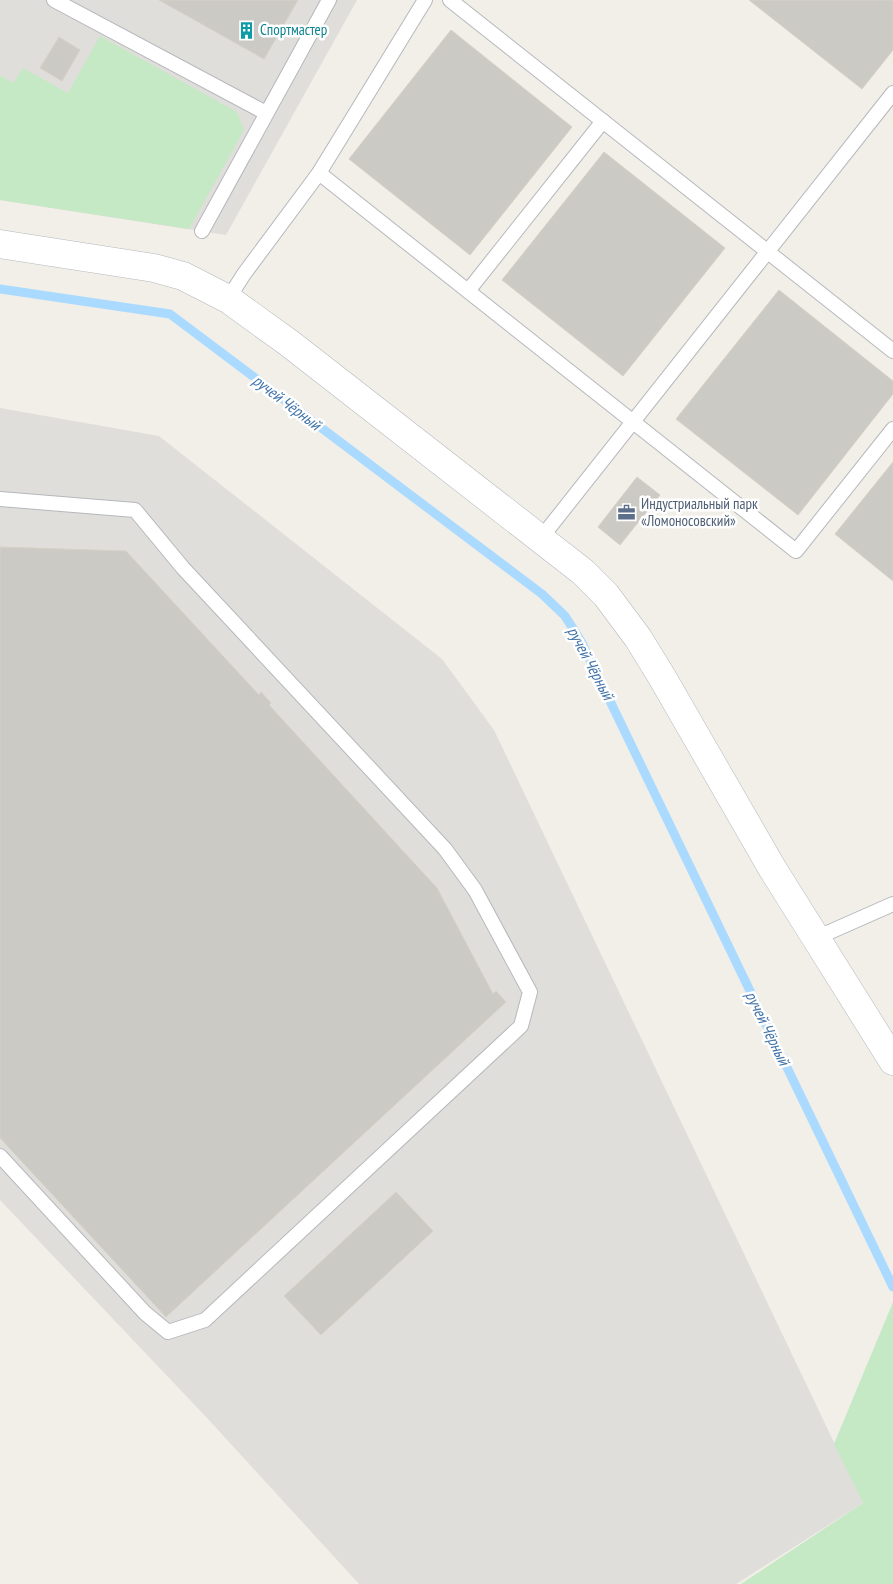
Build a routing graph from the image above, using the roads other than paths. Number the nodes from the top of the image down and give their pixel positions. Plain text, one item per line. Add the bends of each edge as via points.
1 (54, 0) edge
2 (328, 0) edge
3 (425, 0) edge
4 (450, 0) edge
5 (893, 93) edge
6 (266, 113) junction
7 (603, 121) junction
8 (319, 173) junction
9 (202, 231) dead end
10 (0, 244) edge
11 (767, 252) junction
12 (468, 291) junction
13 (228, 299) junction
14 (893, 352) edge
15 (632, 422) junction
16 (893, 429) edge
17 (0, 499) edge
18 (541, 538) junction
19 (893, 904) edge
20 (816, 938) junction
21 (893, 1062) edge
22 (0, 1156) edge

1 - 6 lane
2 - 6 lane
3 - 8 lane
4 - 7 lane
5 - 11 lane
6 - 9 lane
7 - 11 lane
7 - 12 lane
8 - 12 lane
8 - 13 lane
10 - 13 street via 154,268 184,276
11 - 14 lane
11 - 15 lane
12 - 15 lane
13 - 18 street
15 - 16 lane via 796,552
15 - 18 lane
17 - 22 lane via 135,510 183,568 445,849 476,890 530,992 521,1026 514,1033 205,1320 168,1332 145,1313
18 - 20 street via 606,595 638,638
19 - 20 lane
20 - 21 street

